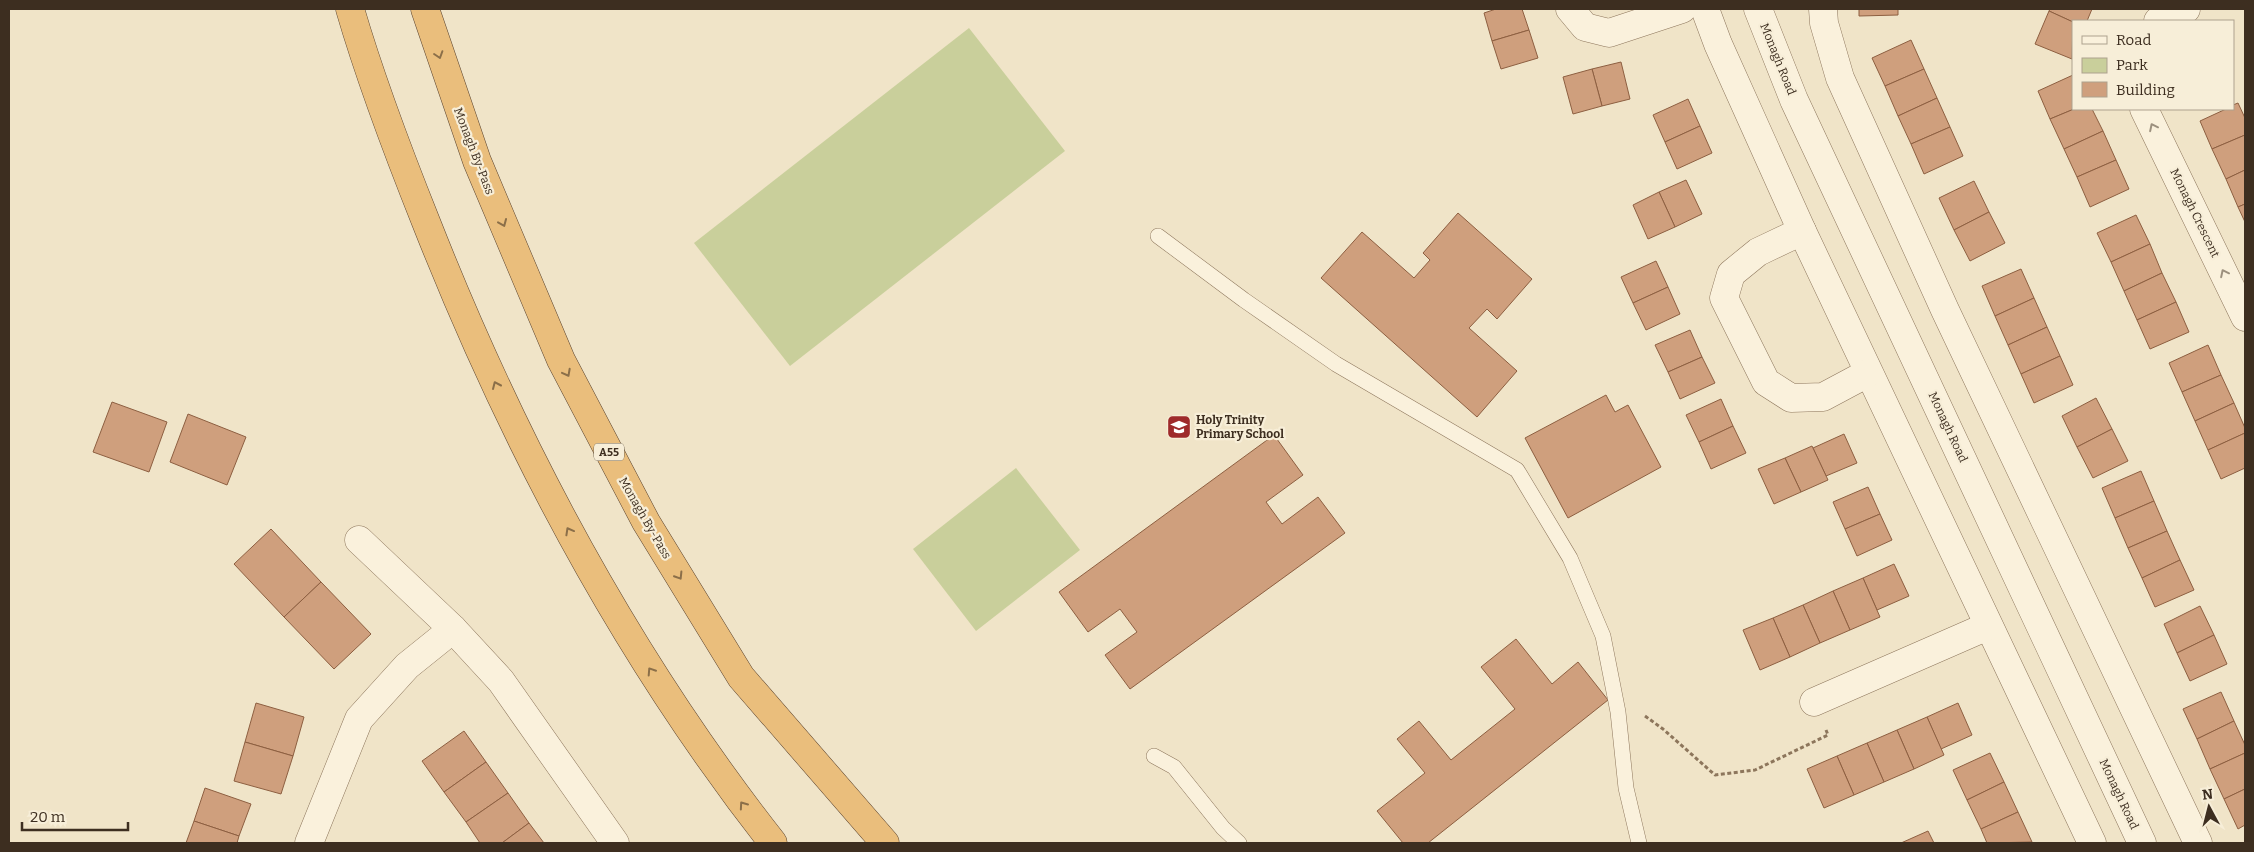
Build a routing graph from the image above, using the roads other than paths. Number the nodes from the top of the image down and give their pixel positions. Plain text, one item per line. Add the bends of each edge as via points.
1 (350, 9) edge
2 (424, 9) edge
3 (1570, 9) edge
4 (1682, 9) edge
5 (1705, 9) edge
6 (1758, 9) edge
7 (1823, 9) edge
8 (2186, 9) edge
9 (2160, 20) edge
10 (2144, 110) edge
11 (1802, 231) junction
12 (1158, 236) dead end
13 (2245, 317) edge
14 (1868, 373) junction
15 (359, 540) dead end
16 (1988, 626) junction
17 (453, 629) junction
18 (1814, 702) road end
19 (1154, 756) dead end
20 (309, 843) edge
21 (615, 843) edge
22 (773, 843) edge
23 (885, 843) edge
24 (1239, 843) edge
25 (1639, 843) edge
26 (2092, 843) edge
27 (2142, 843) edge
28 (2198, 843) edge

22 -> 1 highway via 669,699 626,632 558,510 503,401 450,282 401,159
2 -> 23 highway, Monagh By-Pass / A55 via 477,161 561,360 646,522 741,677
3 - 4 street via 1585,27 1609,33
5 - 11 street
6 - 27 street, Monagh Road via 1794,100
7 - 28 street via 1840,78 1945,310
8 - 9 street
13 -> 10 street, Monagh Crescent
11 - 14 street
11 - 14 street via 1758,252 1731,274 1724,298 1766,382 1791,398 1823,397
12 - 25 lane via 1336,364 1517,470 1570,558 1603,636 1619,722 1626,788
14 - 16 street
15 - 17 street
16 - 18 street
16 - 26 street
17 - 20 street via 407,666 359,719
17 - 21 street via 501,681
19 - 24 lane via 1174,767 1222,828

